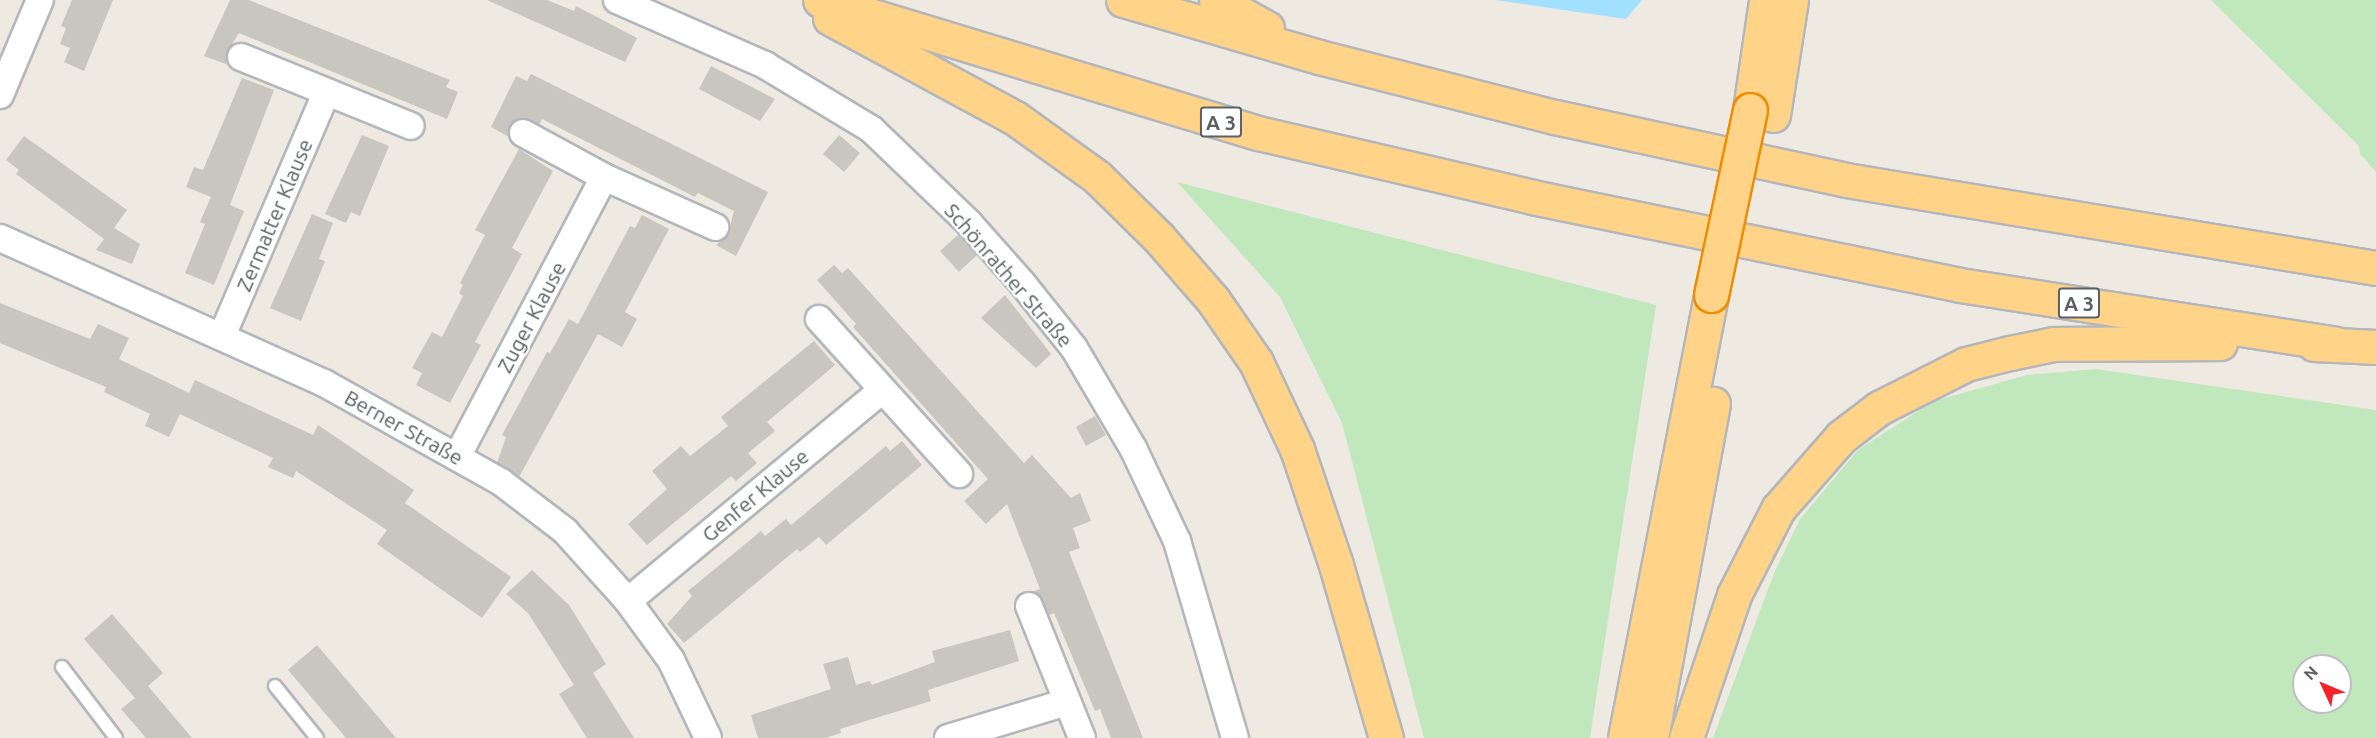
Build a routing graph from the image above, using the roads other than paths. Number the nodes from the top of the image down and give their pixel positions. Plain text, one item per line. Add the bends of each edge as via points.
1 (40, 0) edge
2 (617, 0) edge
3 (797, 0) edge
4 (820, 0) edge
5 (1123, 0) edge
6 (1216, 0) edge
7 (1766, 0) edge
8 (1791, 0) edge
9 (241, 57) dead end
10 (1319, 57) junction
11 (326, 93) junction
12 (0, 95) edge
13 (1761, 113) junction
14 (411, 126) dead end
15 (523, 133) dead end
16 (604, 177) junction
17 (715, 226) dead end
18 (0, 238) edge
19 (2376, 268) edge
20 (1722, 297) junction
21 (819, 319) dead end
22 (222, 336) junction
23 (2336, 344) junction
24 (2376, 347) edge
25 (882, 390) junction
26 (457, 457) junction
27 (959, 474) dead end
28 (628, 601) junction
29 (1029, 606) dead end
30 (62, 667) dead end
31 (275, 686) dead end
32 (1066, 702) junction
33 (116, 738) edge
34 (316, 738) edge
35 (708, 738) edge
36 (948, 738) edge
37 (1082, 738) edge
38 (1235, 738) edge
39 (1386, 738) edge
40 (1625, 738) edge
41 (1651, 738) edge
42 (1686, 738) edge

1 - 12 street
2 - 38 street, Schönrather Straße via 765,65 871,129 969,223 1022,283 1074,348 1134,450 1177,541
3 - 39 highway via 1014,118 1097,177 1159,238 1213,300 1256,362 1297,449 1336,565
4 - 23 highway, A 3 via 1258,133 1532,197 1960,285
5 - 10 highway
6 - 10 highway
7 - 13 highway
8 - 13 highway
9 - 11 street
10 - 19 highway via 1555,117 1846,180
11 - 14 street
11 - 22 street, Zermatter Klause
13 - 20 highway
15 - 16 street
16 - 17 street
16 - 26 street, Zuger Klause
18 - 22 street, Berner Straße
20 - 40 highway
20 - 41 highway
21 - 25 street
22 - 26 street, Berner Straße via 324,383
23 - 24 highway, A 3
23 - 42 highway via 2054,344 1966,364 1879,408 1841,437 1778,509 1734,595
25 - 27 street
25 - 28 street, Genfer Klause
26 - 28 street, Berner Straße via 501,482 565,531
28 - 35 street, Berner Straße via 671,660
29 - 32 street
30 - 33 lane
31 - 34 lane
32 - 36 street
32 - 37 street

